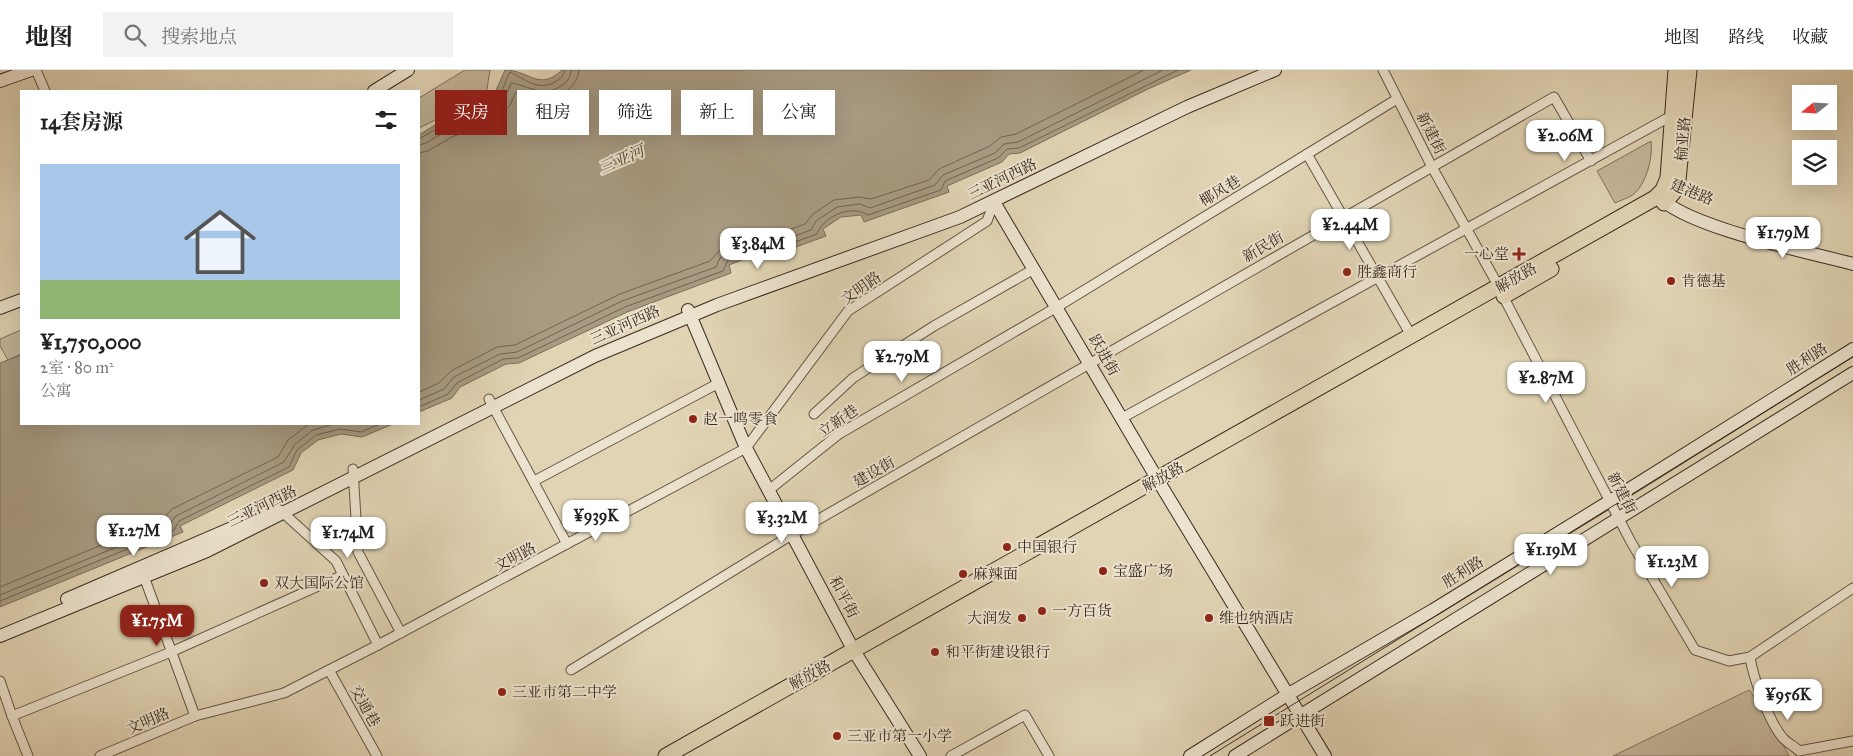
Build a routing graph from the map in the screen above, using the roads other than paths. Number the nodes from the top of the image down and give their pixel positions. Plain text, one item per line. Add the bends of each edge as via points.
1 (31, 70) edge
2 (36, 70) edge
3 (408, 70) edge
4 (1256, 70) edge
5 (1275, 70) edge
6 (1383, 70) edge
7 (1676, 70) edge
8 (1689, 70) edge
9 (0, 81) edge
10 (45, 90) edge
11 (376, 90) edge
12 (1397, 99) junction
13 (1673, 115) junction
14 (1307, 154) junction
15 (1591, 161) junction
16 (1432, 167) junction
17 (1664, 199) junction
18 (994, 202) junction
19 (1344, 217) junction
20 (1468, 229) junction
21 (1853, 258) edge
22 (1853, 264) edge
23 (1034, 269) junction
24 (1377, 276) junction
25 (1501, 292) junction
26 (20, 300) edge
27 (1, 304) edge
28 (1057, 307) junction
29 (689, 312) junction
30 (1412, 337) junction
31 (1853, 349) edge
32 (1090, 362) junction
33 (1853, 373) edge
34 (719, 383) junction
35 (491, 402) junction
36 (814, 414) dead end
37 (1122, 418) junction
38 (746, 448) junction
39 (353, 474) junction
40 (534, 481) junction
41 (1160, 483) junction
42 (769, 490) junction
43 (1610, 501) junction
44 (281, 511) junction
45 (1620, 518) junction
46 (793, 534) junction
47 (567, 544) junction
48 (143, 573) junction
49 (343, 575) junction
50 (1853, 588) edge
51 (0, 626) edge
52 (401, 633) junction
53 (0, 636) edge
54 (378, 646) junction
55 (171, 652) junction
56 (856, 654) junction
57 (1750, 657) junction
58 (329, 670) junction
59 (571, 670) dead end
60 (0, 681) edge
61 (1287, 695) junction
62 (12, 716) junction
63 (195, 716) junction
64 (1300, 716) junction
65 (1853, 742) edge
66 (28, 756) edge
67 (100, 756) edge
68 (377, 756) edge
69 (666, 756) edge
70 (685, 756) edge
71 (920, 756) edge
72 (951, 756) edge
73 (1049, 756) edge
74 (1190, 756) edge
75 (1236, 756) edge
76 (1326, 756) edge

1 - 9 main road
2 - 10 street
3 - 11 main road
4 - 29 main road, 三亚河西路 via 1183,102 992,196
5 - 18 main road, 三亚河西路 via 1187,107
6 - 12 street, 新建街
7 - 13 main road, 榆亚路
8 - 17 main road, 榆亚路 via 1680,168 1676,188
12 - 14 street, 椰风巷
12 - 16 street, 新建街
13 - 15 street
13 - 17 main road, 榆亚路
14 - 19 street
14 - 28 street, 椰风巷
15 - 16 street, 新民街 via 1554,97
15 - 20 street
16 - 19 street, 新民街
16 - 20 street, 新建街
17 - 21 main road, 建港路 via 1738,227
17 - 22 main road, 建港路 via 1686,216
17 - 25 main road, 解放路
18 - 23 main road, 跃进街
18 - 29 main road, 三亚河西路 via 917,233
18 - 38 street, 文明路 via 987,221 848,311
19 - 24 street
19 - 32 street, 新民街
20 - 24 street
20 - 25 street, 新建街
23 - 28 main road, 跃进街
23 - 36 street via 934,326 861,373
24 - 30 street
24 - 37 street
25 - 30 main road, 解放路
25 - 41 main road, 解放路
25 - 43 street, 新建街
26 - 27 main road
28 - 32 main road, 跃进街
28 - 42 street, 立新巷 via 839,434
29 - 34 main road, 和平街
29 - 35 main road, 三亚河西路 via 629,333
30 - 41 main road, 解放路
31 - 43 main road, 胜利路
32 - 37 main road, 跃进街
32 - 46 street, 建设街
33 - 45 main road
34 - 38 main road, 和平街
34 - 40 street
35 - 39 main road, 三亚河西路
35 - 40 street
37 - 41 main road, 跃进街
38 - 42 main road, 和平街
38 - 47 street, 文明路
39 - 44 main road, 三亚河西路
39 - 52 street via 358,552
40 - 47 street
41 - 56 main road, 解放路
41 - 61 main road, 跃进街
42 - 46 main road, 和平街
43 - 45 street, 新建街
43 - 61 main road, 胜利路
44 - 48 main road, 三亚河西路 via 208,551
44 - 49 street via 336,561
45 - 57 street, 新建街 via 1695,650 1729,661
45 - 64 main road
46 - 56 main road, 和平街
46 - 59 street, 建设街
47 - 52 street, 文明路
48 - 51 main road, 三亚河西路
48 - 53 main road, 三亚河西路
48 - 55 street
49 - 54 street
49 - 55 street
50 - 57 street
52 - 54 street, 文明路
54 - 58 street, 文明路
55 - 62 street
55 - 63 street
56 - 69 main road, 解放路
56 - 70 main road, 解放路
56 - 71 main road, 和平街
57 - 65 street via 1756,685 1783,737 1799,750
58 - 63 street, 文明路 via 284,693
58 - 68 street, 交通巷
60 - 62 street
61 - 64 main road, 跃进街
61 - 74 main road, 胜利路
62 - 66 street
63 - 67 street, 文明路
64 - 75 main road
64 - 76 main road, 跃进街
72 - 73 street via 1025,714

